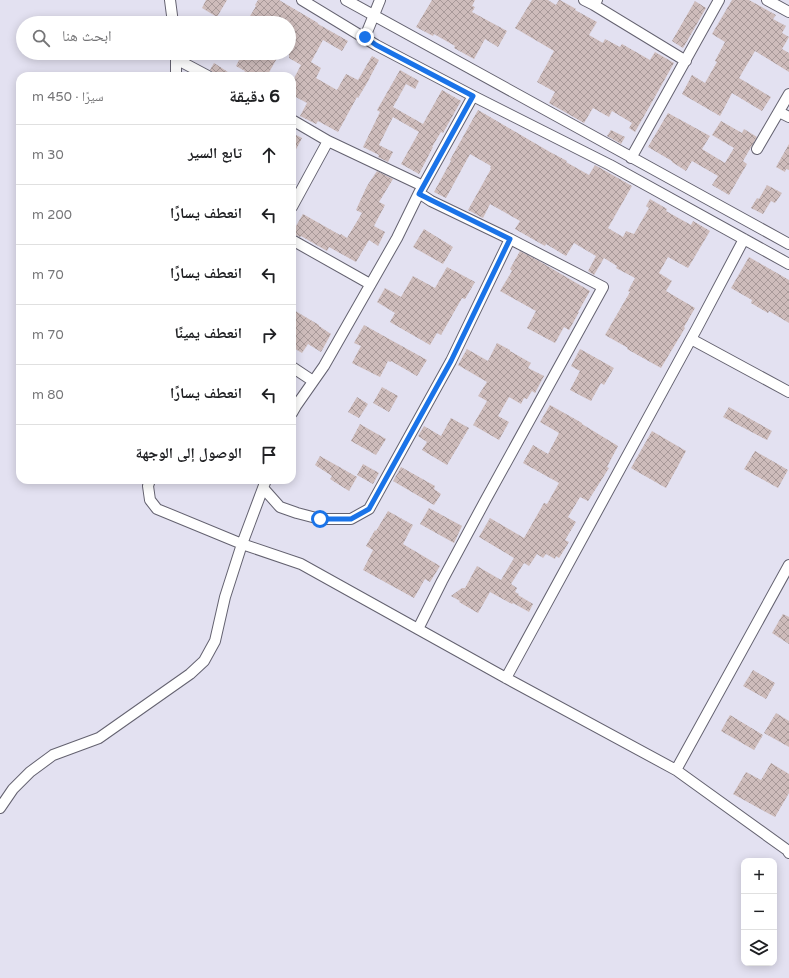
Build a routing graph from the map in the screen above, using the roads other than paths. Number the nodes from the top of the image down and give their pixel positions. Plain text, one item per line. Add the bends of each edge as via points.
1 (170, 0) edge
2 (302, 0) edge
3 (346, 0) edge
4 (380, 0) edge
5 (584, 0) edge
6 (719, 0) edge
7 (767, 0) edge
8 (595, 3) edge
9 (789, 12) edge
10 (373, 15) junction
11 (172, 16) edge
12 (365, 37) junction
13 (176, 60) edge
14 (182, 60) edge
15 (686, 61) junction
16 (176, 72) edge
17 (202, 72) edge
18 (789, 94) edge
19 (473, 96) junction
20 (779, 112) junction
21 (789, 117) edge
22 (296, 122) edge
23 (328, 141) junction
24 (757, 149) dead end
25 (636, 160) junction
26 (634, 179) junction
27 (421, 190) junction
28 (296, 201) edge
29 (510, 239) junction
30 (744, 239) junction
31 (296, 242) edge
32 (789, 244) edge
33 (789, 264) edge
34 (370, 284) junction
35 (691, 339) junction
36 (296, 370) edge
37 (313, 381) junction
38 (789, 392) edge
39 (296, 406) edge
40 (149, 484) edge
41 (265, 484) edge
42 (242, 544) junction
43 (789, 565) edge
44 (418, 629) junction
45 (506, 678) junction
46 (676, 770) junction
47 (0, 808) edge
48 (788, 849) edge

1 - 11 street
2 - 12 street
3 - 10 street
4 - 10 street
5 - 8 street
6 - 15 street
7 - 9 street
8 - 15 street
10 - 12 street
10 - 25 street
12 - 19 street
13 - 16 street
14 - 17 street
15 - 25 street
18 - 20 street
19 - 26 street
19 - 27 street
20 - 21 street
20 - 24 street
22 - 23 street
23 - 27 street
23 - 28 street
25 - 26 street
25 - 32 street
26 - 30 street
27 - 29 street via 431,200
27 - 34 street
29 - 41 street via 451,361 369,509 351,519 320,519 280,507
29 - 44 street via 603,287
30 - 33 street
30 - 35 street
31 - 34 street
34 - 37 street
35 - 38 street
35 - 45 street
36 - 37 street
37 - 39 street
40 - 42 street via 150,500 157,509
41 - 42 street
42 - 44 street via 301,564
42 - 47 street via 225,597 215,641 204,660 190,674 99,738 53,754 30,772
43 - 46 street
44 - 45 street
45 - 46 street
46 - 48 street

